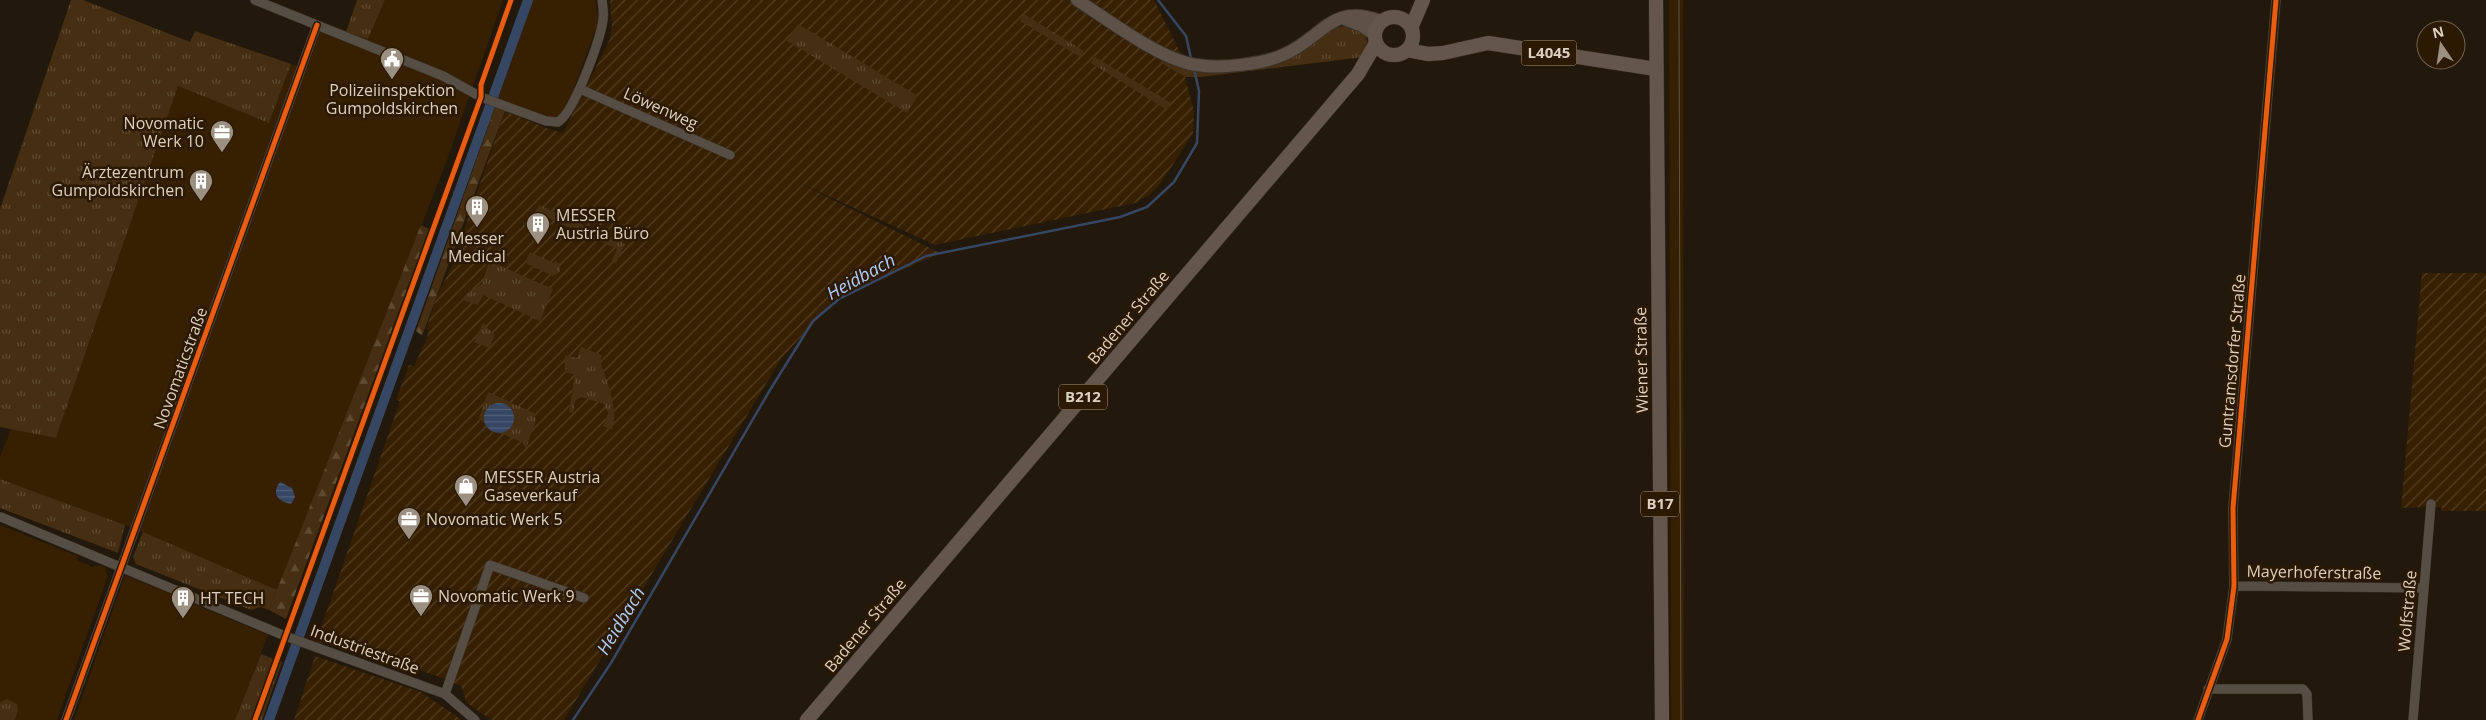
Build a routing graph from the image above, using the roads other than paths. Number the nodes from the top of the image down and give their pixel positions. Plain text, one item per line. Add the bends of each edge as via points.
1 (255, 0) edge
2 (602, 0) edge
3 (1077, 0) edge
4 (1422, 0) edge
5 (1656, 0) edge
6 (2276, 0) edge
7 (1399, 17) junction
8 (1342, 18) junction
9 (1381, 21) junction
10 (317, 25) junction
11 (1412, 32) junction
12 (1375, 38) junction
13 (1407, 50) junction
14 (1443, 53) junction
15 (1388, 54) junction
16 (1656, 69) junction
17 (1358, 74) junction
18 (580, 89) junction
19 (730, 155) dead end
20 (2431, 504) dead end
21 (2, 517) dead end
22 (121, 567) junction
23 (2234, 586) junction
24 (2424, 588) junction
25 (584, 598) dead end
26 (2208, 689) junction
27 (445, 694) junction
28 (66, 720) edge
29 (475, 720) edge
30 (807, 720) edge
31 (1662, 720) edge
32 (2198, 720) edge
33 (2308, 720) edge
34 (2413, 720) edge

1 - 10 street
2 - 18 street via 603,20
3 - 8 street via 1161,52 1197,65 1236,64 1282,56 1330,22
4 - 7 main road
4 - 11 main road
5 - 16 main road, Wiener Straße / B17
6 - 23 street, Guntramsdorfer Straße via 2232,508
7 - 9 main road
7 - 11 main road via 1406,21
8 - 9 street via 1355,15
8 - 12 street via 1362,26
9 - 12 main road, B212
10 - 18 street via 443,76 484,98 546,121 558,122 569,112
10 - 22 street, Novomaticstraße
11 - 13 main road
11 - 14 main road
12 - 15 main road via 1380,50
12 - 17 main road, Badener Straße / B212
13 - 14 main road, L4045
13 - 15 main road, B212
14 - 16 main road, L4045 via 1488,43
15 - 17 main road, Badener Straße / B212
16 - 31 main road, Wiener Straße / B17
17 - 30 main road, Badener Straße / B212
18 - 19 street, Löwenweg
20 - 24 street, Wolfstraße
21 - 22 street, Industriestraße
22 - 27 street, Industriestraße via 289,637
22 - 28 street, Novomaticstraße
23 - 24 street, Mayerhoferstraße
23 - 26 street, Guntramsdorfer Straße via 2227,639
24 - 34 street, Wolfstraße
25 - 27 street via 490,565
26 - 32 street, Guntramsdorfer Straße
26 - 33 street via 2302,689 2307,694
27 - 29 street

